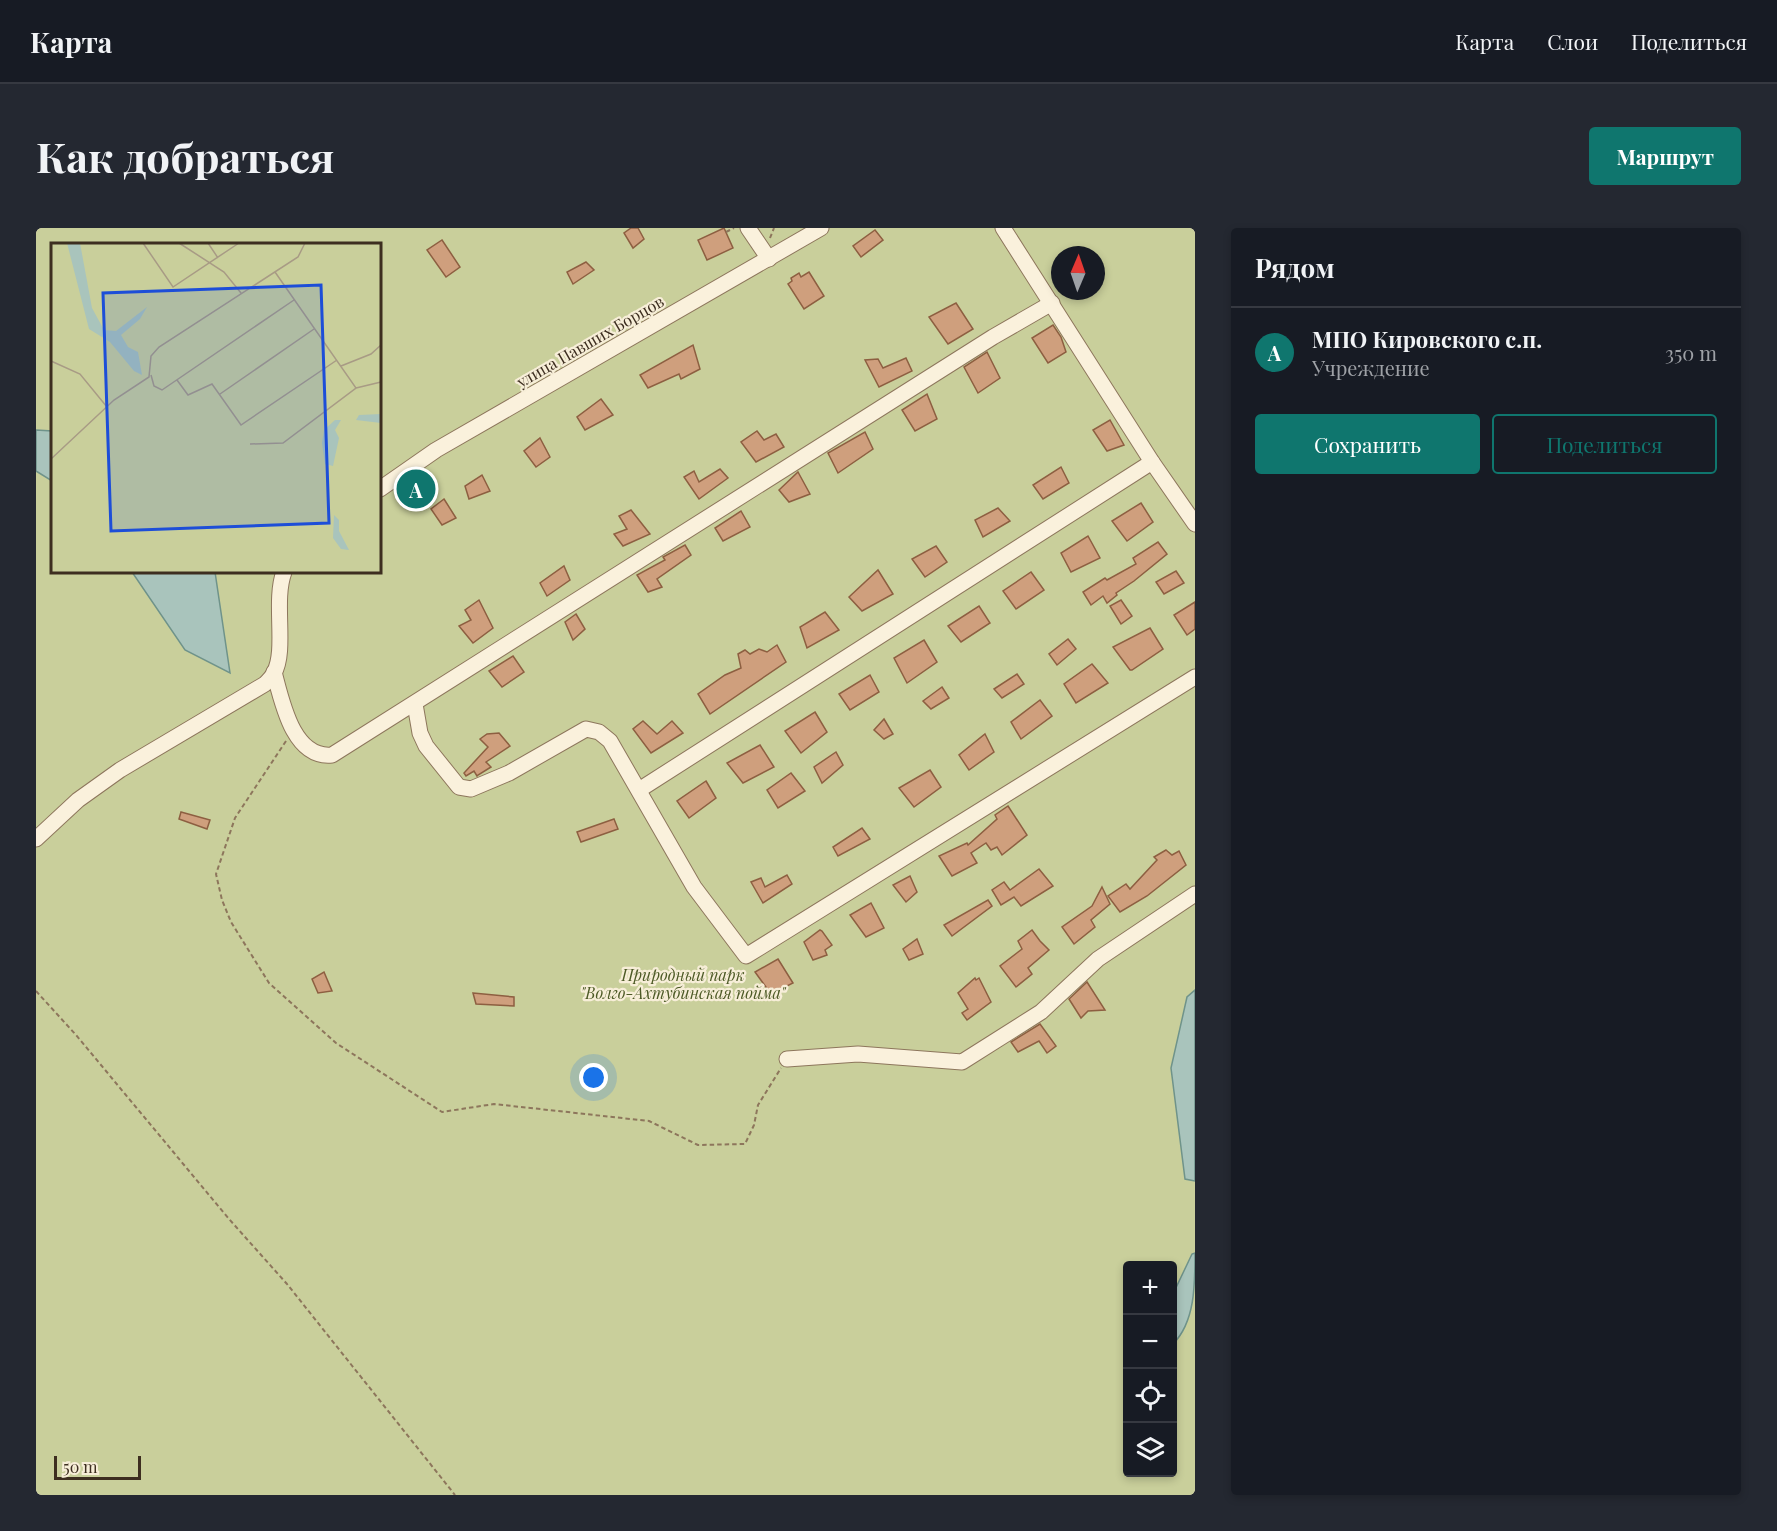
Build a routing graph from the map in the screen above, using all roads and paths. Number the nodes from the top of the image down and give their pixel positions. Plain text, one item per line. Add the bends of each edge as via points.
1 (734, 228) edge
2 (748, 228) edge
3 (821, 228) edge
4 (1003, 228) edge
5 (726, 232) dead end
6 (769, 259) junction
7 (1052, 303) junction
8 (1152, 462) junction
9 (381, 488) edge
10 (1195, 524) edge
11 (284, 573) edge
12 (1195, 677) edge
13 (270, 678) junction
14 (415, 704) junction
15 (293, 731) junction
16 (639, 790) junction
17 (36, 838) edge
18 (1195, 894) edge
19 (36, 991) edge
20 (787, 1059) joint
21 (455, 1495) edge

1 - 5 path
2 - 6 street
3 - 6 street, улица Павших Борцов
4 - 7 street
6 - 9 street, улица Павших Борцов via 436,450
7 - 8 street
7 - 14 street
8 - 10 street
8 - 16 street
11 - 13 street via 278,594 278,657
12 - 16 street via 746,956 694,887
13 - 15 street
13 - 17 street via 120,770 78,800
14 - 15 street via 332,755 321,756 311,751
14 - 16 street via 426,746 459,787 471,789 509,773 586,729 610,741
15 - 20 path via 235,818 216,874 231,922 268,983 336,1043 442,1112 494,1104 649,1121 698,1145 745,1144 758,1105
18 - 20 street via 1098,959 1041,1012 962,1062 858,1054
19 - 21 path via 287,1284

